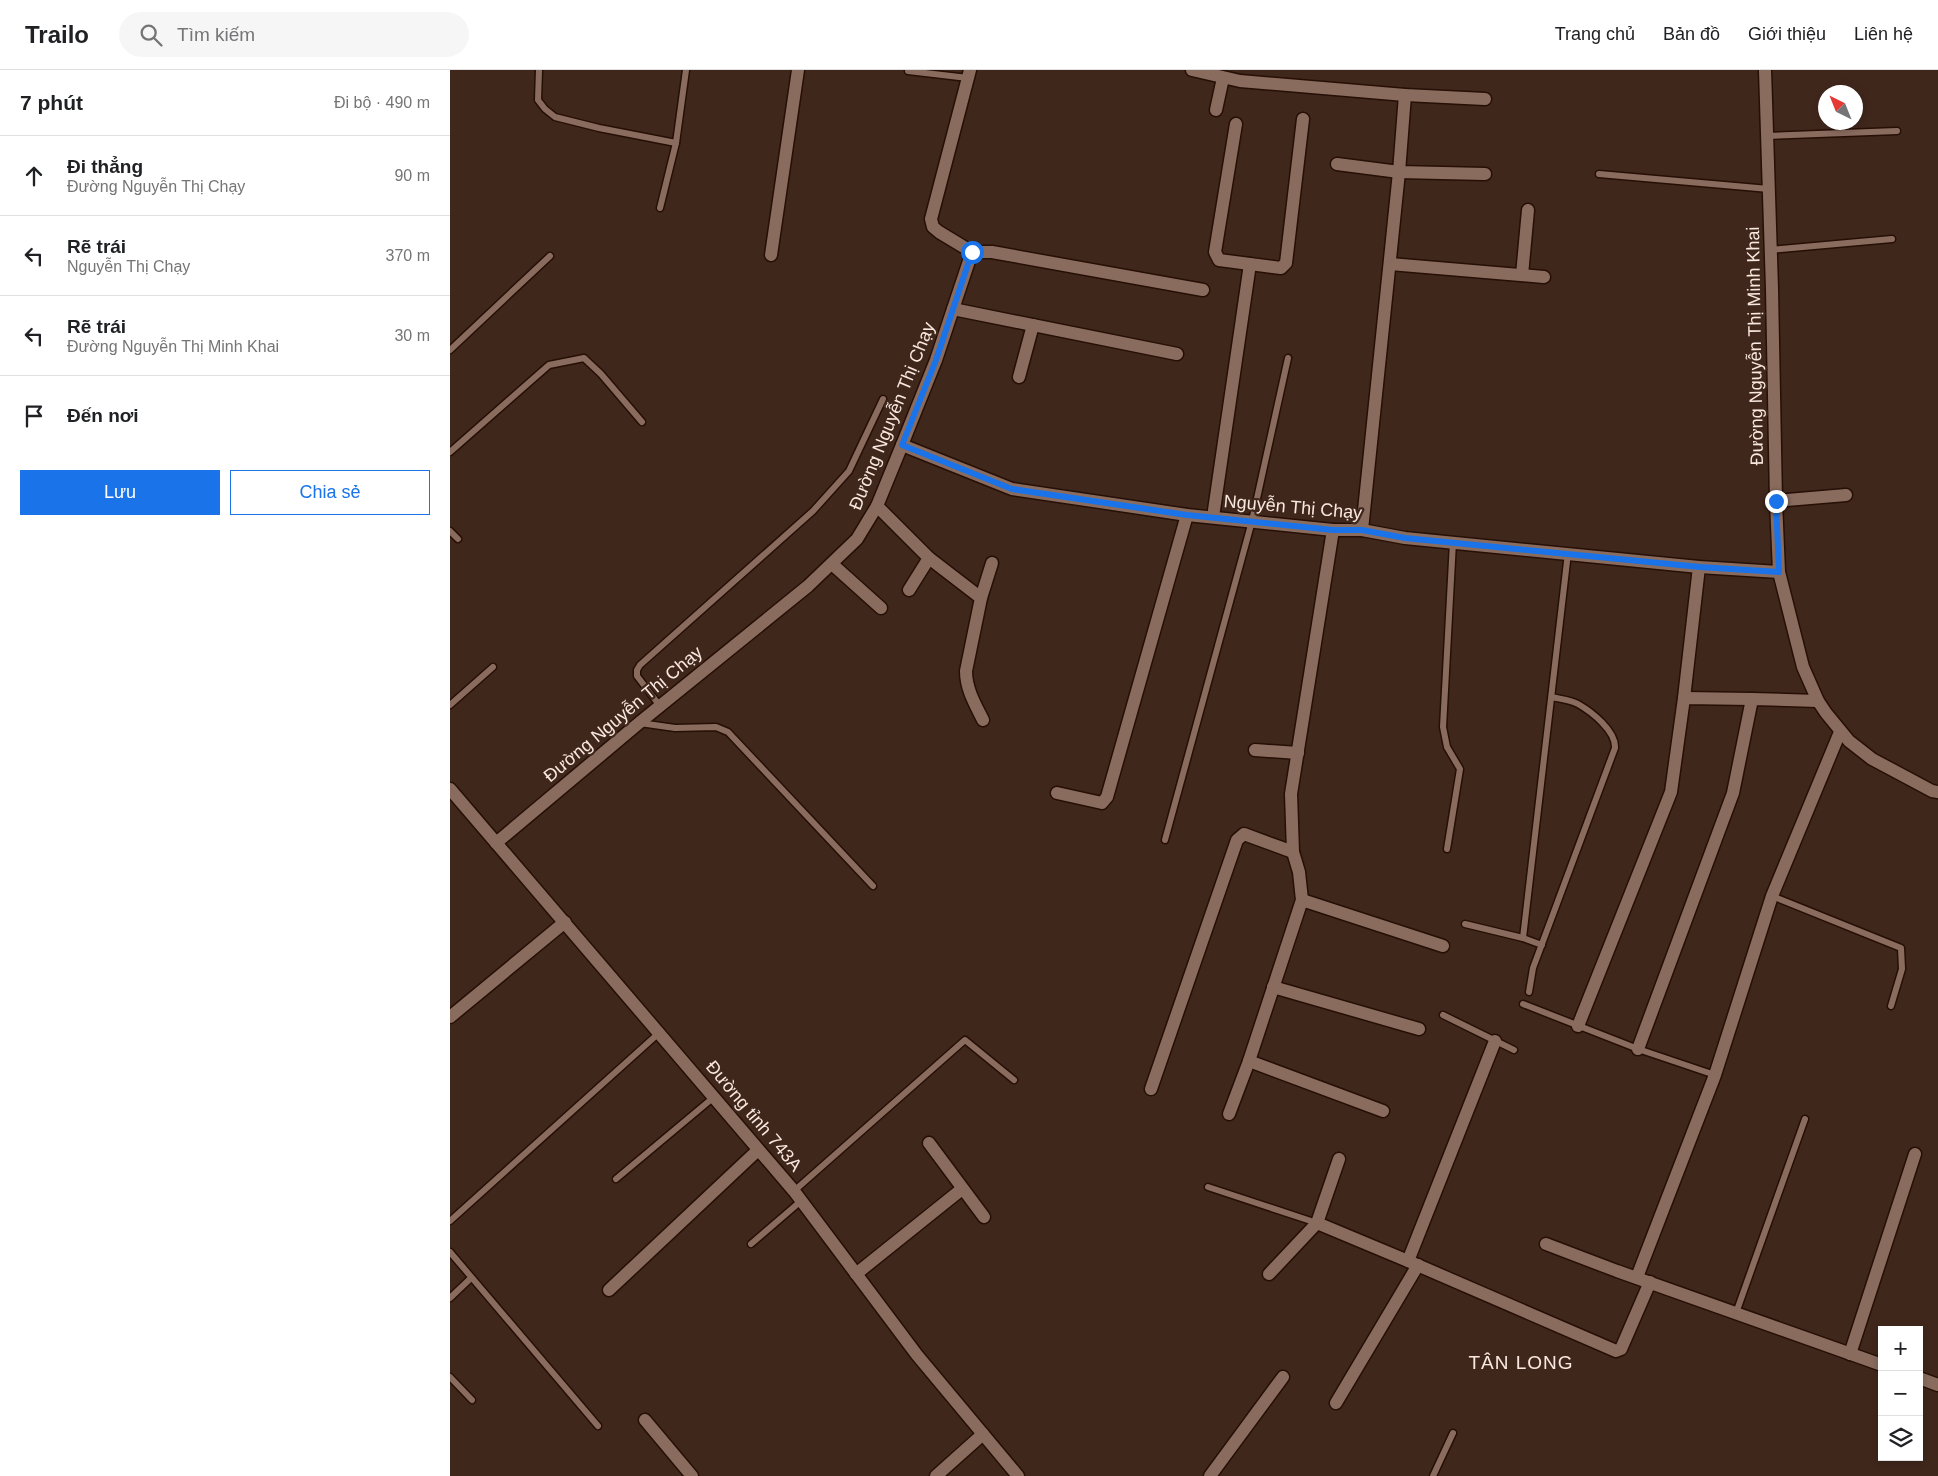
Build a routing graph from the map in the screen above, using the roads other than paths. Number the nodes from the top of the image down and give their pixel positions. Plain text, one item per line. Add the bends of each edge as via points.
1 (539, 70) edge
2 (686, 70) edge
3 (798, 70) edge
4 (1765, 70) edge
5 (908, 71) edge
6 (1199, 71) edge
7 (969, 74) edge
8 (1223, 78) junction
9 (1405, 95) junction
10 (1485, 100) dead end
11 (1216, 110) dead end
12 (1303, 119) dead end
13 (1236, 124) dead end
14 (1897, 132) dead end
15 (1767, 136) junction
16 (676, 143) junction
17 (1337, 164) dead end
18 (1400, 172) junction
19 (1485, 174) dead end
20 (1599, 174) dead end
21 (1769, 189) junction
22 (660, 208) dead end
23 (1528, 210) dead end
24 (1892, 239) dead end
25 (1770, 250) junction
26 (972, 252) junction
27 (771, 255) dead end
28 (550, 256) dead end
29 (1250, 264) junction
30 (1390, 264) junction
31 (1522, 275) junction
32 (1544, 277) dead end
33 (1203, 290) dead end
34 (953, 309) junction
35 (1033, 325) junction
36 (450, 350) edge
37 (1177, 354) dead end
38 (1288, 358) dead end
39 (1019, 377) dead end
40 (882, 399) dead end
41 (642, 422) dead end
42 (902, 445) junction
43 (450, 452) edge
44 (1846, 495) dead end
45 (1776, 501) junction
46 (877, 506) junction
47 (1187, 515) junction
48 (1213, 517) junction
49 (1252, 521) junction
50 (1333, 530) junction
51 (1362, 530) junction
52 (450, 531) edge
53 (458, 539) dead end
54 (1454, 542) junction
55 (1568, 553) junction
56 (929, 558) junction
57 (992, 563) dead end
58 (832, 564) junction
59 (1700, 567) junction
60 (1779, 572) junction
61 (909, 590) dead end
62 (981, 598) junction
63 (881, 608) dead end
64 (493, 667) dead end
65 (1552, 697) junction
66 (1684, 698) junction
67 (1752, 699) junction
68 (1818, 700) junction
69 (450, 705) edge
70 (660, 706) junction
71 (983, 720) dead end
72 (639, 723) junction
73 (1840, 732) junction
74 (1255, 750) dead end
75 (1298, 753) junction
76 (450, 790) edge
77 (1938, 792) edge
78 (1057, 793) dead end
79 (1165, 840) dead end
80 (496, 843) junction
81 (1447, 849) dead end
82 (1293, 852) junction
83 (873, 886) dead end
84 (1772, 896) junction
85 (1302, 900) junction
86 (565, 922) junction
87 (1465, 924) dead end
88 (1523, 938) junction
89 (1542, 945) junction
90 (1444, 946) dead end
91 (1273, 987) junction
92 (1529, 992) dead end
93 (1523, 1004) dead end
94 (1891, 1006) dead end
95 (1443, 1016) dead end
96 (450, 1017) edge
97 (1578, 1026) junction
98 (1419, 1028) dead end
99 (659, 1032) junction
100 (1495, 1041) junction
101 (1638, 1049) junction
102 (1514, 1050) dead end
103 (1249, 1061) junction
104 (1715, 1075) junction
105 (1014, 1080) dead end
106 (1151, 1089) dead end
107 (714, 1097) junction
108 (1384, 1111) dead end
109 (1229, 1114) dead end
110 (1805, 1119) dead end
111 (929, 1143) dead end
112 (758, 1150) junction
113 (1915, 1154) dead end
114 (1339, 1159) dead end
115 (616, 1179) dead end
116 (1208, 1187) dead end
117 (962, 1188) junction
118 (798, 1196) junction
119 (984, 1217) dead end
120 (450, 1221) edge
121 (1317, 1223) junction
122 (751, 1244) dead end
123 (1546, 1244) dead end
124 (450, 1252) edge
125 (1413, 1263) junction
126 (856, 1274) junction
127 (1269, 1274) dead end
128 (471, 1278) junction
129 (1637, 1278) junction
130 (1650, 1282) junction
131 (609, 1290) dead end
132 (450, 1298) edge
133 (1736, 1313) junction
134 (1850, 1354) junction
135 (1878, 1364) edge
136 (450, 1377) edge
137 (1283, 1377) dead end
138 (1923, 1379) edge
139 (1938, 1385) edge
140 (472, 1400) dead end
141 (1336, 1403) dead end
142 (645, 1420) dead end
143 (598, 1426) dead end
144 (1453, 1433) dead end
145 (983, 1434) junction
146 (692, 1476) edge
147 (936, 1476) edge
148 (1018, 1476) edge
149 (1210, 1476) edge
150 (1433, 1476) edge

1 - 16 lane via 538,100 555,117
2 - 16 lane
3 - 27 street
4 - 15 street, Đường Nguyễn Thị Minh Khai
5 - 7 lane
6 - 8 street
7 - 26 street via 931,219 939,232
8 - 9 street
8 - 11 street
9 - 10 street
9 - 18 street
12 - 29 street via 1286,263 1280,268
13 - 29 street via 1215,252 1219,260
14 - 15 lane
15 - 21 street, Đường Nguyễn Thị Minh Khai
16 - 22 lane
17 - 18 street
18 - 19 street
18 - 30 street
20 - 21 lane
21 - 25 street, Đường Nguyễn Thị Minh Khai
23 - 31 street
24 - 25 lane
25 - 45 street, Đường Nguyễn Thị Minh Khai
26 - 33 street via 992,252
26 - 34 street, Đường Nguyễn Thị Chạy
28 - 36 lane
29 - 48 street
30 - 31 street
30 - 51 street
31 - 32 street
34 - 35 street
34 - 42 street, Đường Nguyễn Thị Chạy
35 - 37 street
35 - 39 street
38 - 49 lane
40 - 70 lane via 849,471 813,511 640,665 637,676
41 - 43 lane via 584,358 549,366
42 - 46 street, Đường Nguyễn Thị Chạy
42 - 47 street, Nguyễn Thị Chạy via 1012,489
44 - 45 street
45 - 60 street, Đường Nguyễn Thị Minh Khai
46 - 56 street
46 - 58 street, Đường Nguyễn Thị Chạy via 857,540
47 - 48 street, Nguyễn Thị Chạy
47 - 78 street via 1107,797 1102,803
48 - 49 street, Nguyễn Thị Chạy
49 - 50 street, Nguyễn Thị Chạy
49 - 79 lane
50 - 51 street, Nguyễn Thị Chạy
50 - 75 street
51 - 54 street, Nguyễn Thị Chạy
52 - 53 lane
54 - 55 street, Nguyễn Thị Chạy
54 - 81 lane via 1443,727 1447,747 1460,769
55 - 59 street, Nguyễn Thị Chạy
55 - 65 lane
56 - 61 street
56 - 62 street
57 - 62 street
58 - 63 street
58 - 70 street, Đường Nguyễn Thị Chạy
59 - 60 street, Nguyễn Thị Chạy
59 - 66 street
60 - 68 street, Đường Nguyễn Thị Minh Khai via 1803,667
62 - 71 street via 966,680
64 - 69 lane
65 - 88 lane
65 - 89 lane via 1577,704 1611,732 1615,741
66 - 67 street
66 - 97 street via 1671,792
67 - 68 street
67 - 101 street via 1733,793
68 - 73 street, Đường Nguyễn Thị Minh Khai
70 - 72 street, Đường Nguyễn Thị Chạy
72 - 80 street, Đường Nguyễn Thị Chạy
72 - 83 lane via 676,728 716,727 728,732
73 - 77 street, Đường Nguyễn Thị Minh Khai via 1872,759
73 - 84 street
74 - 75 street
75 - 82 street via 1291,794
76 - 80 street, Đường tỉnh 743A
80 - 86 street, Đường tỉnh 743A
82 - 85 street
82 - 106 street via 1244,834 1237,840
84 - 94 lane via 1901,948 1902,968
84 - 104 street
85 - 90 street
85 - 91 street
86 - 96 street
86 - 99 street, Đường tỉnh 743A
87 - 88 lane
88 - 89 lane
89 - 92 lane
91 - 98 street
91 - 103 street
93 - 97 lane
95 - 100 lane
97 - 101 lane
99 - 107 street, Đường tỉnh 743A
99 - 120 lane
100 - 102 lane
100 - 125 street
101 - 104 lane
103 - 108 street
103 - 109 street
104 - 129 street
105 - 118 lane via 964,1040
107 - 112 street, Đường tỉnh 743A
107 - 115 lane
110 - 133 lane
111 - 117 street
112 - 118 street, Đường tỉnh 743A
112 - 131 street
113 - 134 street
114 - 121 street
116 - 121 lane
117 - 119 street
117 - 126 street
118 - 122 lane
118 - 126 street, Đường tỉnh 743A
121 - 125 street
121 - 127 street
123 - 129 street
124 - 128 lane
125 - 130 street via 1616,1352 1621,1349
125 - 141 street
126 - 145 street, Đường tỉnh 743A via 917,1355
128 - 132 lane
128 - 143 lane
129 - 130 street
130 - 133 street
133 - 134 street
134 - 135 street
136 - 140 lane
137 - 149 street
138 - 139 street
142 - 146 street
144 - 150 lane
145 - 147 street
145 - 148 street, Đường tỉnh 743A

